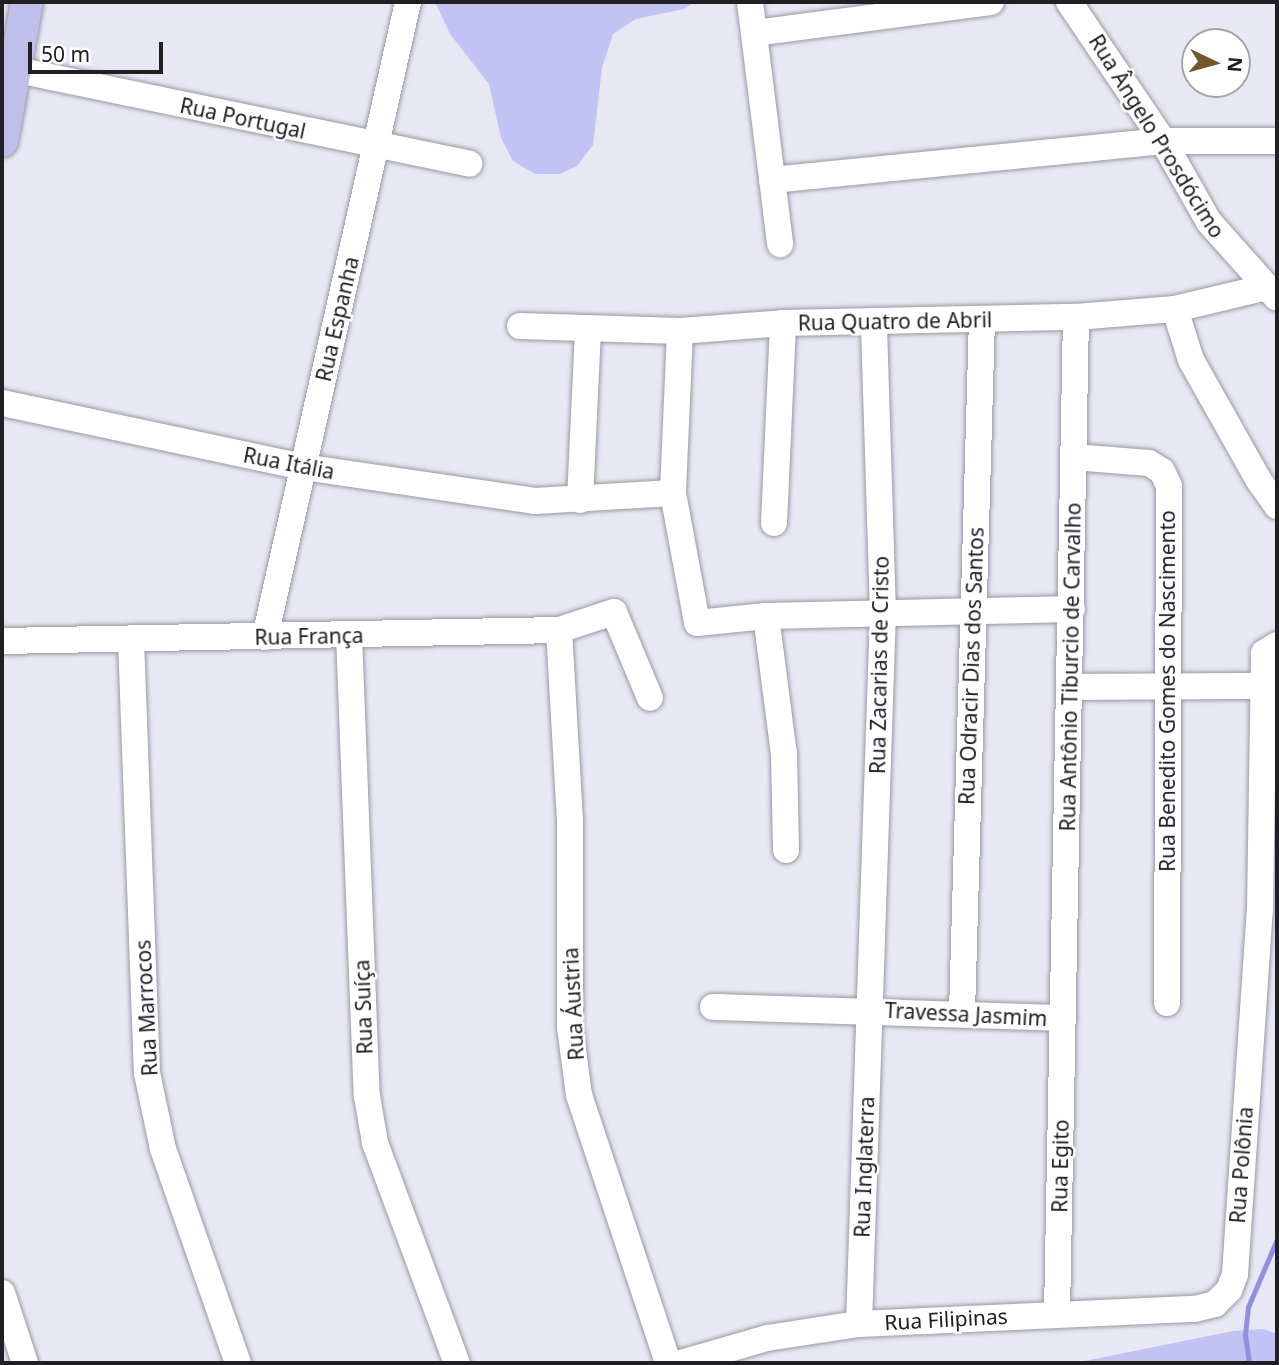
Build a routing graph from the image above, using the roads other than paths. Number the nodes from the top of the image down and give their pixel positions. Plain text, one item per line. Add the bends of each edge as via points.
1 (27, 2) edge
2 (408, 2) edge
3 (750, 2) edge
4 (991, 2) edge
5 (1069, 2) edge
6 (1088, 14) edge
7 (755, 33) junction
8 (17, 69) junction
9 (2, 141) edge
10 (1163, 141) junction
11 (1277, 141) edge
12 (377, 147) junction
13 (469, 164) dead end
14 (772, 180) junction
15 (780, 244) dead end
16 (1272, 293) edge
17 (1175, 309) junction
18 (1076, 317) junction
19 (982, 319) junction
20 (874, 321) junction
21 (783, 323) junction
22 (520, 326) dead end
23 (588, 328) junction
24 (680, 331) junction
25 (2, 402) edge
26 (1074, 457) junction
27 (303, 467) junction
28 (673, 493) junction
29 (580, 500) junction
30 (1277, 506) edge
31 (774, 523) dead end
32 (1072, 609) junction
33 (972, 611) junction
34 (883, 613) junction
35 (766, 616) junction
36 (559, 630) junction
37 (349, 635) junction
38 (265, 637) junction
39 (131, 639) junction
40 (2, 641) edge
41 (1277, 645) edge
42 (1270, 686) edge
43 (1071, 687) junction
44 (1166, 688) junction
45 (650, 698) dead end
46 (786, 850) dead end
47 (1167, 1003) dead end
48 (713, 1007) dead end
49 (870, 1010) junction
50 (962, 1013) junction
51 (1062, 1018) junction
52 (2, 1293) edge
53 (1215, 1304) joint
54 (1057, 1314) junction
55 (859, 1324) junction
56 (25, 1363) edge
57 (238, 1363) edge
58 (457, 1363) edge
59 (668, 1363) edge
60 (681, 1363) edge

1 - 8 main road
2 - 12 street, Rua Espanha
3 - 7 street
4 - 7 street
5 - 6 street, Rua Ângelo Prosdócimo
6 - 10 street, Rua Ângelo Prosdócimo
7 - 14 street
8 - 9 main road
8 - 12 street, Rua Portugal
10 - 11 street
10 - 14 street
10 - 16 street, Rua Ângelo Prosdócimo via 1209,222
12 - 13 street, Rua Portugal
12 - 27 street, Rua Espanha
14 - 15 street
16 - 17 street, Rua Quatro de Abril
17 - 18 street, Rua Quatro de Abril
17 - 30 street via 1191,360
18 - 19 street, Rua Quatro de Abril
18 - 26 street, Rua Antônio Tiburcio de Carvalho
19 - 20 street, Rua Quatro de Abril
19 - 33 street, Rua Odracir Dias dos Santos
20 - 21 street, Rua Quatro de Abril
20 - 34 street, Rua Zacarias de Cristo
21 - 24 street, Rua Quatro de Abril
21 - 31 street
22 - 23 street, Rua Quatro de Abril
23 - 24 street, Rua Quatro de Abril
23 - 29 street
24 - 28 street
25 - 27 street, Rua Itália
26 - 32 street, Rua Antônio Tiburcio de Carvalho
26 - 44 street, Rua Benedito Gomes do Nascimento via 1149,463 1161,471 1169,486
27 - 29 street, Rua Itália via 535,501
27 - 38 street, Rua Espanha
28 - 29 street, Rua Itália
28 - 35 street via 697,623
32 - 33 street
32 - 43 street, Rua Antônio Tiburcio de Carvalho
33 - 34 street
33 - 50 street, Rua Odracir Dias dos Santos
34 - 35 street
34 - 49 street, Rua Zacarias de Cristo
35 - 46 street via 784,754
36 - 37 street, Rua França
36 - 45 street, Rua França via 614,612
36 - 59 street, Rua Áustria via 570,820 570,1027 579,1095
37 - 38 street, Rua França
37 - 58 street, Rua Suíça via 367,1096 375,1143
38 - 39 street, Rua França
39 - 40 street, Rua França
39 - 57 street, Rua Marrocos via 148,1073 163,1149
41 - 42 street, Rua Polônia via 1264,653
42 - 44 street
42 - 53 street, Rua Polônia via 1260,910 1234,1273 1228,1290
43 - 44 street
43 - 51 street, Rua Antônio Tiburcio de Carvalho
44 - 47 street, Rua Benedito Gomes do Nascimento
48 - 49 street, Travessa Jasmim
49 - 50 street, Travessa Jasmim
49 - 55 street, Rua Inglaterra
50 - 51 street, Travessa Jasmim
51 - 54 street, Rua Egito
52 - 56 street
53 - 54 street, Rua Filipinas via 1195,1309
54 - 55 street, Rua Filipinas
55 - 60 street, Rua Filipinas via 767,1338

